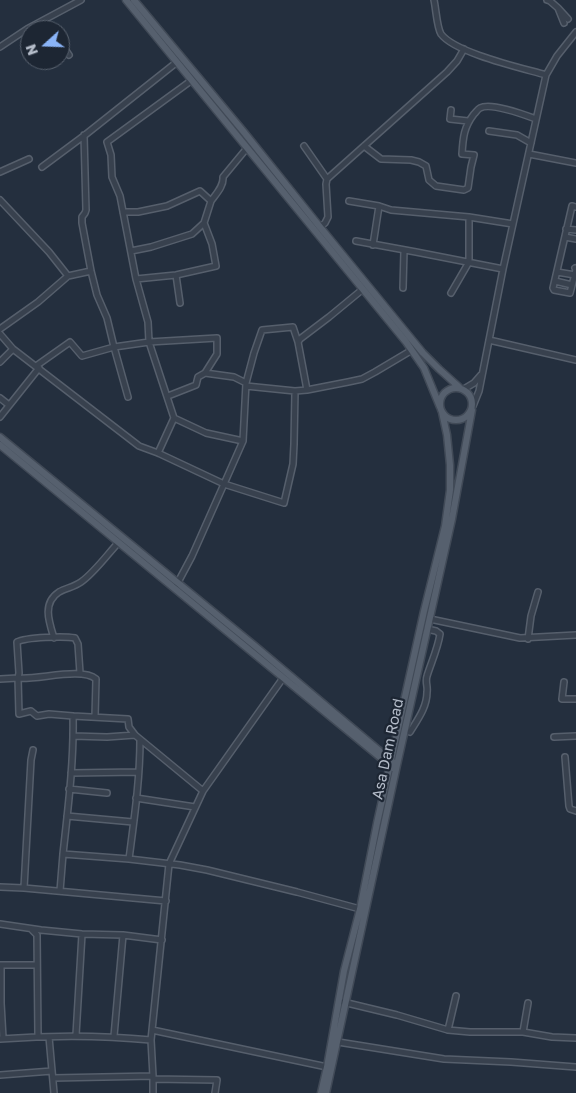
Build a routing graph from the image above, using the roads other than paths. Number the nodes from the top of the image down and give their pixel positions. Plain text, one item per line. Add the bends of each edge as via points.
1 (81, 0) edge
2 (126, 0) edge
3 (134, 0) edge
4 (434, 0) edge
5 (547, 0) edge
6 (44, 20) edge
7 (566, 21) dead end
8 (576, 32) edge
9 (20, 35) edge
10 (0, 47) edge
11 (464, 49) junction
12 (177, 62) junction
13 (546, 75) junction
14 (192, 80) junction
15 (451, 110) dead end
16 (536, 119) junction
17 (468, 121) junction
18 (489, 131) dead end
19 (84, 135) junction
20 (531, 143) junction
21 (304, 146) dead end
22 (364, 146) junction
23 (247, 148) junction
24 (529, 154) junction
25 (29, 159) dead end
26 (576, 163) edge
27 (42, 167) dead end
28 (0, 172) edge
29 (327, 179) junction
30 (0, 200) edge
31 (211, 201) junction
32 (349, 201) dead end
33 (379, 206) junction
34 (576, 207) edge
35 (123, 212) junction
36 (469, 218) junction
37 (204, 223) junction
38 (513, 224) junction
39 (320, 227) junction
40 (566, 229) junction
41 (576, 230) edge
42 (565, 237) junction
43 (576, 239) edge
44 (356, 241) dead end
45 (373, 245) junction
46 (404, 250) junction
47 (131, 251) junction
48 (469, 262) junction
49 (503, 269) junction
50 (91, 271) junction
51 (575, 271) edge
52 (557, 272) junction
53 (176, 275) junction
54 (68, 276) junction
55 (136, 278) junction
56 (555, 281) junction
57 (572, 285) junction
58 (403, 288) dead end
59 (363, 289) junction
60 (451, 292) dead end
61 (180, 303) dead end
62 (0, 330) edge
63 (488, 340) junction
64 (149, 342) junction
65 (298, 342) junction
66 (13, 348) junction
67 (114, 348) junction
68 (412, 350) junction
69 (576, 360) edge
70 (0, 362) edge
71 (37, 367) junction
72 (205, 373) junction
73 (481, 374) junction
74 (246, 384) junction
75 (462, 388) junction
76 (307, 390) junction
77 (295, 391) junction
78 (168, 396) junction
79 (128, 397) dead end
80 (0, 398) edge
81 (9, 405) junction
82 (472, 408) junction
83 (441, 409) junction
84 (0, 417) edge
85 (174, 418) junction
86 (0, 437) edge
87 (243, 441) junction
88 (0, 445) edge
89 (10, 449) junction
90 (158, 453) junction
91 (224, 484) junction
92 (55, 486) junction
93 (118, 543) junction
94 (144, 560) junction
95 (176, 586) junction
96 (434, 587) junction
97 (538, 592) dead end
98 (430, 619) junction
99 (427, 629) junction
100 (576, 635) edge
101 (54, 638) junction
102 (528, 639) junction
103 (80, 673) junction
104 (18, 678) junction
105 (283, 678) junction
106 (0, 679) edge
107 (564, 682) dead end
108 (576, 699) edge
109 (330, 713) junction
110 (73, 716) junction
111 (96, 718) junction
112 (410, 732) dead end
113 (74, 736) junction
114 (135, 736) junction
115 (554, 736) dead end
116 (576, 736) edge
117 (140, 740) junction
118 (394, 748) junction
119 (33, 750) dead end
120 (383, 757) junction
121 (564, 757) dead end
122 (394, 766) junction
123 (71, 772) junction
124 (138, 772) junction
125 (388, 776) junction
126 (69, 789) junction
127 (203, 791) junction
128 (107, 793) dead end
129 (136, 798) junction
130 (195, 807) junction
131 (576, 811) edge
132 (67, 816) junction
133 (133, 822) junction
134 (63, 854) junction
135 (129, 859) junction
136 (169, 864) junction
137 (0, 887) edge
138 (24, 888) junction
139 (60, 891) junction
140 (166, 901) junction
141 (360, 909) junction
142 (0, 924) edge
143 (30, 928) junction
144 (41, 930) junction
145 (82, 934) junction
146 (37, 935) junction
147 (123, 935) junction
148 (162, 940) junction
149 (1, 965) edge
150 (36, 965) junction
151 (456, 996) dead end
152 (342, 1002) junction
153 (528, 1002) dead end
154 (152, 1030) junction
155 (448, 1030) junction
156 (522, 1032) junction
157 (76, 1035) junction
158 (38, 1036) junction
159 (49, 1036) junction
160 (114, 1036) junction
161 (576, 1038) edge
162 (1, 1039) edge
163 (151, 1040) junction
164 (338, 1042) junction
165 (576, 1065) edge
166 (327, 1067) junction
167 (52, 1071) junction
168 (0, 1075) edge
169 (52, 1078) junction
170 (153, 1078) junction
171 (54, 1093) edge
172 (153, 1093) edge
173 (215, 1093) edge
174 (321, 1093) edge
175 (326, 1093) edge

1 - 6 street
2 - 12 main road, Asa Dam Road
3 - 39 main road
4 - 11 street via 440,32
5 - 7 street via 558,8
8 - 13 street
9 - 10 street
11 - 13 street
11 - 22 street via 447,72
12 - 14 main road, Asa Dam Road
12 - 19 street
13 - 16 street
14 - 23 main road, Asa Dam Road
14 - 35 street via 107,142 112,177
15 - 17 street via 450,119
16 - 17 street via 504,109 480,107
16 - 20 street
17 - 22 street via 462,154 474,155 468,188 464,190 436,186 429,180 426,166 419,162 381,159
18 - 20 street via 518,135
19 - 27 street
19 - 50 street via 86,210 82,223
20 - 24 street
21 - 29 street
22 - 29 street
23 - 31 street via 223,177 224,182
23 - 59 main road, Asa Dam Road
24 - 26 street
24 - 38 street
25 - 28 street
29 - 39 street via 328,217
30 - 54 street
31 - 35 street via 200,191 167,206
31 - 37 street
32 - 33 street
33 - 36 street
33 - 45 street
34 - 40 street via 572,206
35 - 47 street
36 - 38 street
36 - 48 street
37 - 47 street via 192,234
37 - 53 street via 216,266
38 - 49 street
39 - 75 main road via 423,353
40 - 41 street
40 - 42 street
42 - 43 street
42 - 52 street
44 - 45 street
45 - 46 street
46 - 48 street
46 - 58 street
47 - 55 street
48 - 49 street
48 - 60 street
49 - 63 street
50 - 54 street
50 - 67 street
51 - 52 street
51 - 57 street
52 - 56 street
53 - 55 street
53 - 61 street
54 - 62 street
55 - 64 street via 148,322
56 - 57 street
56 - 57 street via 554,290 570,293
59 - 65 street
59 - 68 main road, Asa Dam Road
62 - 66 street
63 - 69 street
63 - 73 street
64 - 67 street
64 - 72 street via 217,338 217,354
64 - 78 street
65 - 74 street via 294,327 262,330
65 - 76 street
66 - 70 street
66 - 71 street
67 - 71 street via 82,356 70,342
67 - 79 street
68 - 76 street via 362,379
68 - 83 main road, Asa Dam Road via 424,368
71 - 81 street
71 - 90 street via 139,446
72 - 74 street via 234,378
72 - 78 street via 198,377 196,384
73 - 75 street via 474,383
73 - 82 street
74 - 77 street
74 - 87 street
75 - 82 main road via 471,396
75 - 83 main road via 454,387 444,392
76 - 77 street
77 - 91 street via 293,464 284,503
78 - 85 street
80 - 81 street
81 - 84 street
82 - 83 main road via 466,417 458,420 449,418
82 - 96 main road, Asa Dam Road via 452,519
83 - 96 main road, Asa Dam Road via 449,450 450,490
85 - 87 street via 206,433
85 - 90 street
86 - 89 main road
87 - 91 street
88 - 89 main road
89 - 92 main road
90 - 91 street
91 - 95 street
92 - 93 main road
92 - 94 main road
93 - 94 main road
93 - 101 street via 80,582 53,597 48,612
94 - 95 main road
95 - 105 main road
95 - 109 main road
96 - 98 main road, Asa Dam Road
96 - 118 main road, Asa Dam Road via 424,611
97 - 102 street
98 - 99 main road, Asa Dam Road
98 - 102 street
99 - 112 street via 440,634 439,642 426,679 423,711
99 - 122 main road, Asa Dam Road
100 - 102 street
101 - 103 street via 73,637 77,640
101 - 104 street via 17,642
103 - 104 street
103 - 111 street via 96,679
104 - 106 street
104 - 110 street via 20,714
105 - 109 main road
105 - 127 street
107 - 108 street via 562,699
109 - 120 main road
110 - 111 street
110 - 113 street
111 - 114 street via 128,719 129,728
113 - 114 street
113 - 123 street
114 - 117 street
115 - 116 street
117 - 124 street
117 - 127 street
118 - 120 main road
118 - 122 main road, Asa Dam Road
119 - 138 street
120 - 122 main road
120 - 125 main road
121 - 131 street via 568,806
122 - 125 main road, Asa Dam Road
122 - 152 main road, Asa Dam Road
123 - 124 street
123 - 126 street
124 - 129 street
125 - 141 main road, Asa Dam Road
126 - 128 street
126 - 132 street
127 - 130 street
129 - 130 street
129 - 133 street
130 - 136 street
132 - 133 street
132 - 134 street
133 - 135 street
134 - 135 street
134 - 139 street
135 - 136 street
136 - 140 street
136 - 141 street via 207,870
137 - 138 street
138 - 139 street
139 - 140 street
140 - 148 street
141 - 152 main road, Asa Dam Road via 344,970
142 - 143 street
143 - 144 street
143 - 146 street
144 - 145 street
144 - 146 street
145 - 147 street
145 - 157 street
146 - 150 street
147 - 148 street
147 - 160 street
148 - 154 street
149 - 150 street
149 - 162 street
150 - 158 street
151 - 155 street
152 - 155 street
152 - 164 main road, Asa Dam Road
152 - 166 main road, Asa Dam Road
153 - 156 street
154 - 163 street
154 - 166 street
155 - 156 street
156 - 161 street
157 - 159 street
157 - 160 street
158 - 159 street
158 - 162 street
159 - 167 street
160 - 163 street
163 - 170 street
164 - 165 street via 444,1059
164 - 175 main road, Asa Dam Road
166 - 174 main road, Asa Dam Road
167 - 168 street
167 - 169 street
169 - 170 street
169 - 171 street
170 - 172 street
170 - 173 street via 217,1080

